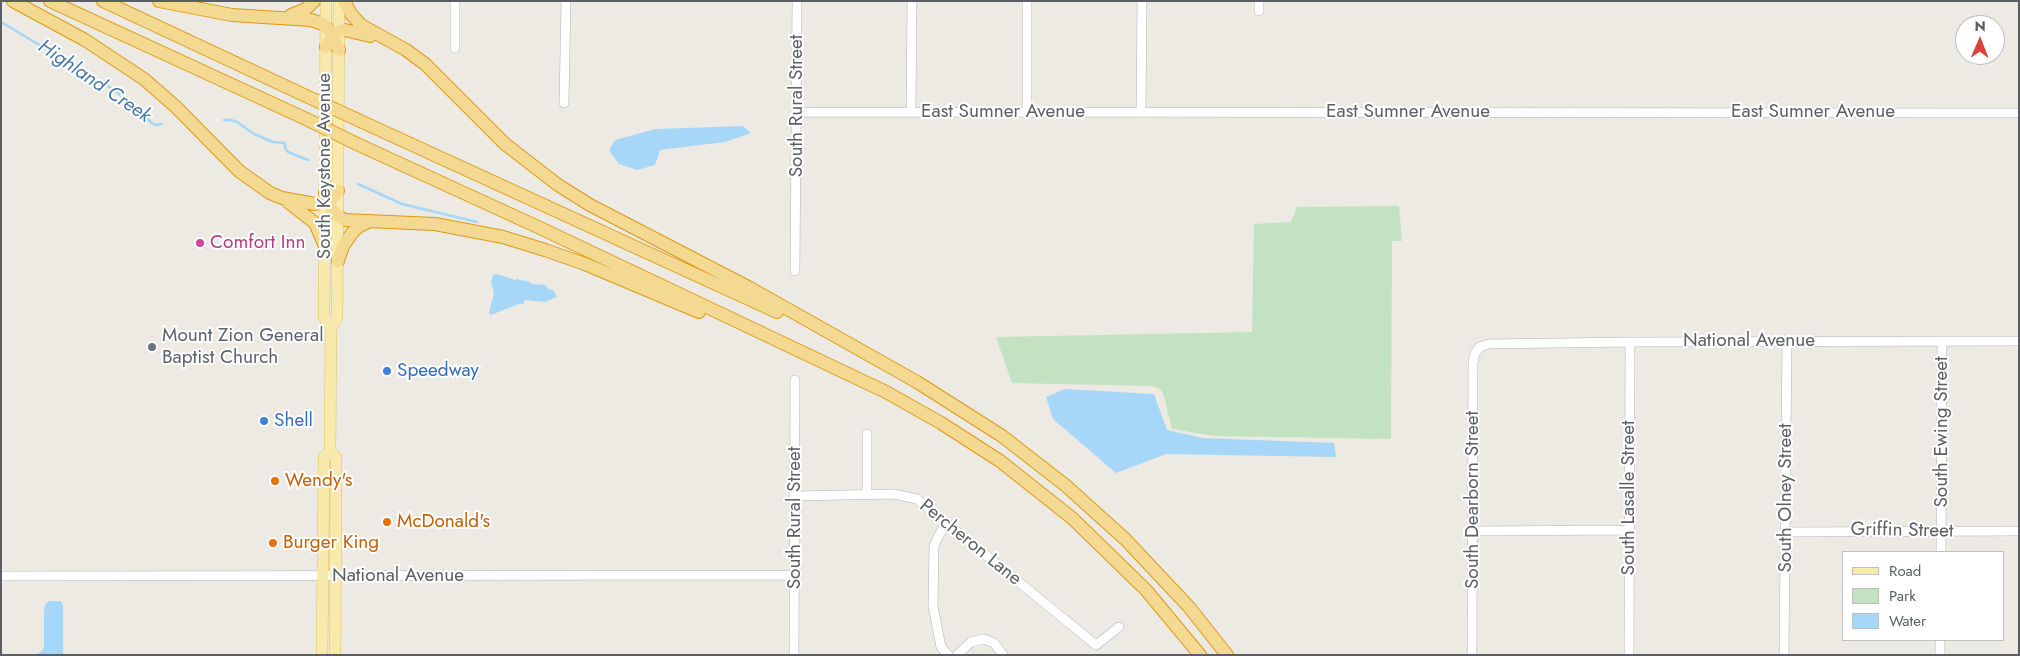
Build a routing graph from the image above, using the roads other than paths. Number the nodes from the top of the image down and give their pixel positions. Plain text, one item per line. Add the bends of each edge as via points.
1 (13, 1) edge
2 (50, 1) edge
3 (102, 1) edge
4 (159, 1) edge
5 (314, 1) edge
6 (326, 1) edge
7 (340, 1) edge
8 (344, 1) edge
9 (455, 1) edge
10 (566, 1) edge
11 (797, 1) edge
12 (912, 1) edge
13 (1027, 1) edge
14 (1142, 1) edge
15 (1259, 1) edge
16 (1259, 11) dead end
17 (281, 17) junction
18 (333, 31) junction
19 (384, 39) junction
20 (326, 47) joint
21 (455, 48) dead end
22 (339, 50) joint
23 (564, 103) dead end
24 (797, 112) junction
25 (912, 112) junction
26 (1026, 112) junction
27 (1141, 112) junction
28 (2019, 112) edge
29 (338, 190) junction
30 (282, 198) junction
31 (326, 199) junction
32 (338, 216) junction
33 (370, 221) junction
34 (324, 244) junction
35 (338, 261) junction
36 (795, 271) dead end
37 (331, 328) junction
38 (1787, 340) junction
39 (1942, 341) junction
40 (2019, 341) edge
41 (1630, 342) junction
42 (852, 347) junction
43 (1480, 347) joint
44 (838, 369) junction
45 (795, 380) dead end
46 (867, 434) dead end
47 (330, 452) junction
48 (867, 494) junction
49 (795, 496) junction
50 (947, 523) junction
51 (1629, 530) junction
52 (1473, 531) junction
53 (1785, 532) junction
54 (1941, 532) junction
55 (2019, 532) edge
56 (1941, 551) edge
57 (795, 575) junction
58 (1, 576) edge
59 (322, 576) junction
60 (335, 576) junction
61 (1119, 627) dead end
62 (1940, 641) edge
63 (322, 655) edge
64 (335, 655) edge
65 (794, 655) edge
66 (948, 655) edge
67 (957, 655) edge
68 (1003, 655) edge
69 (1200, 655) edge
70 (1227, 655) edge
71 (1472, 655) edge
72 (1628, 655) edge
73 (1784, 655) edge
74 (1940, 655) edge

1 - 30 highway via 86,40 144,79 239,172
2 - 44 highway, bridge
3 - 42 highway, bridge
4 - 17 highway via 221,13
5 - 17 highway via 301,12
6 - 18 main road
7 - 18 main road
8 - 19 highway via 355,20
9 - 21 street
10 - 23 street
11 - 24 street, South Rural Street
12 - 25 street
13 - 26 street
14 - 27 street
15 - 16 street
17 - 18 highway via 318,22
18 - 19 highway via 349,29
18 - 20 highway
18 - 22 highway
19 - 42 highway via 425,64 505,144 558,185
20 - 31 main road, South Keystone Avenue
22 - 29 main road, South Keystone Avenue
24 - 25 street, East Sumner Avenue
24 - 36 street, South Rural Street
25 - 26 street, East Sumner Avenue
26 - 27 street, East Sumner Avenue
27 - 28 street, East Sumner Avenue
29 - 31 highway via 334,197
29 - 32 main road, South Keystone Avenue
30 - 31 highway via 310,204
30 - 34 highway via 315,223
31 - 32 highway
31 - 34 main road, South Keystone Avenue
32 - 33 highway via 344,220
32 - 35 main road, South Keystone Avenue
33 - 35 highway via 358,228 342,246
33 - 44 highway via 444,226 545,250
34 - 37 main road, South Keystone Avenue via 324,316
35 - 37 main road, South Keystone Avenue via 337,317
37 - 47 main road, South Keystone Avenue
38 - 39 street, National Avenue
38 - 41 street, National Avenue
38 - 53 street, South Olney Street
39 - 40 street, National Avenue
39 - 54 street, South Ewing Street
41 - 43 street, National Avenue via 1494,344
41 - 51 street, South Lasalle Street
42 - 70 highway via 956,405 1052,474 1148,562
43 - 52 street, South Dearborn Street via 1473,363
44 - 69 highway via 941,422 1040,492 1119,562
45 - 49 street, South Rural Street
46 - 48 street
47 - 59 main road, South Keystone Avenue via 324,457
47 - 60 main road, South Keystone Avenue via 336,457
48 - 49 street, Percheron Lane
48 - 50 street, Percheron Lane via 894,494 917,499
49 - 57 street, South Rural Street
50 - 61 street, Percheron Lane via 1096,645
50 - 66 street via 934,546 933,606 941,648
51 - 52 street
51 - 72 street, South Lasalle Street
52 - 71 street, South Dearborn Street
53 - 54 street, Griffin Street
53 - 73 street, South Olney Street
54 - 55 street, Griffin Street
54 - 56 street, South Ewing Street
57 - 60 street, National Avenue
57 - 65 street, South Rural Street
58 - 59 street, National Avenue
59 - 60 street, National Avenue
59 - 63 main road, South Keystone Avenue
60 - 64 main road, South Keystone Avenue
62 - 74 street
67 - 68 street via 971,642 984,639 994,643

